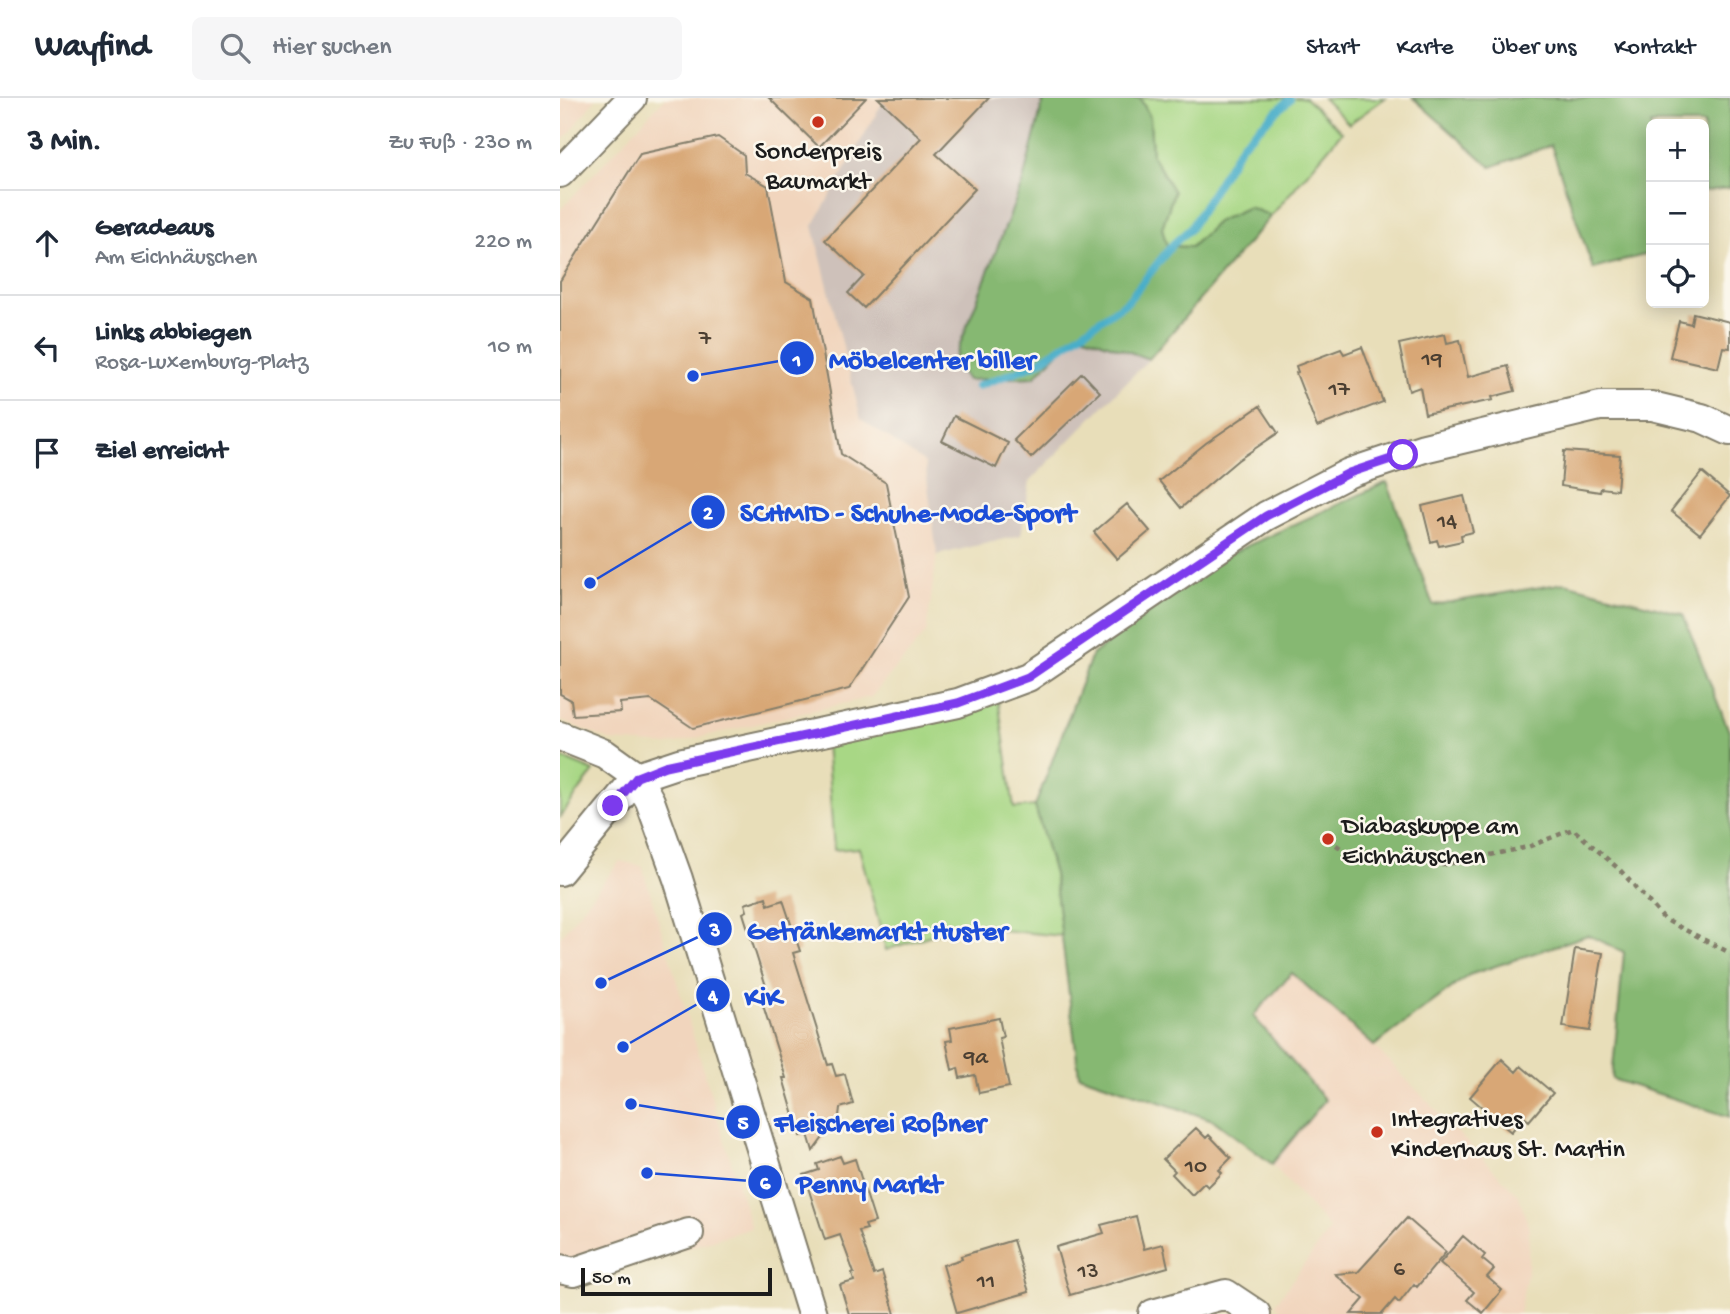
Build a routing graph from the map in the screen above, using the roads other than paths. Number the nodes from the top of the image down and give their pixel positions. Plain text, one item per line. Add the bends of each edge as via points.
1 (632, 98) edge
2 (560, 173) edge
3 (1730, 431) edge
4 (560, 736) edge
5 (637, 777) junction
6 (560, 871) edge
7 (690, 1233) dead end
8 (560, 1269) edge
9 (812, 1314) edge
10 (1153, 1314) edge
11 (1256, 1314) edge

1 - 2 street
3 - 5 street via 1702,418 1652,406 1600,407 1424,448 1349,473 1266,516 1028,677 958,703 679,763
4 - 5 street via 606,754
5 - 6 street
5 - 9 street via 678,878
7 - 8 street via 573,1272
10 - 11 street via 1226,1294

